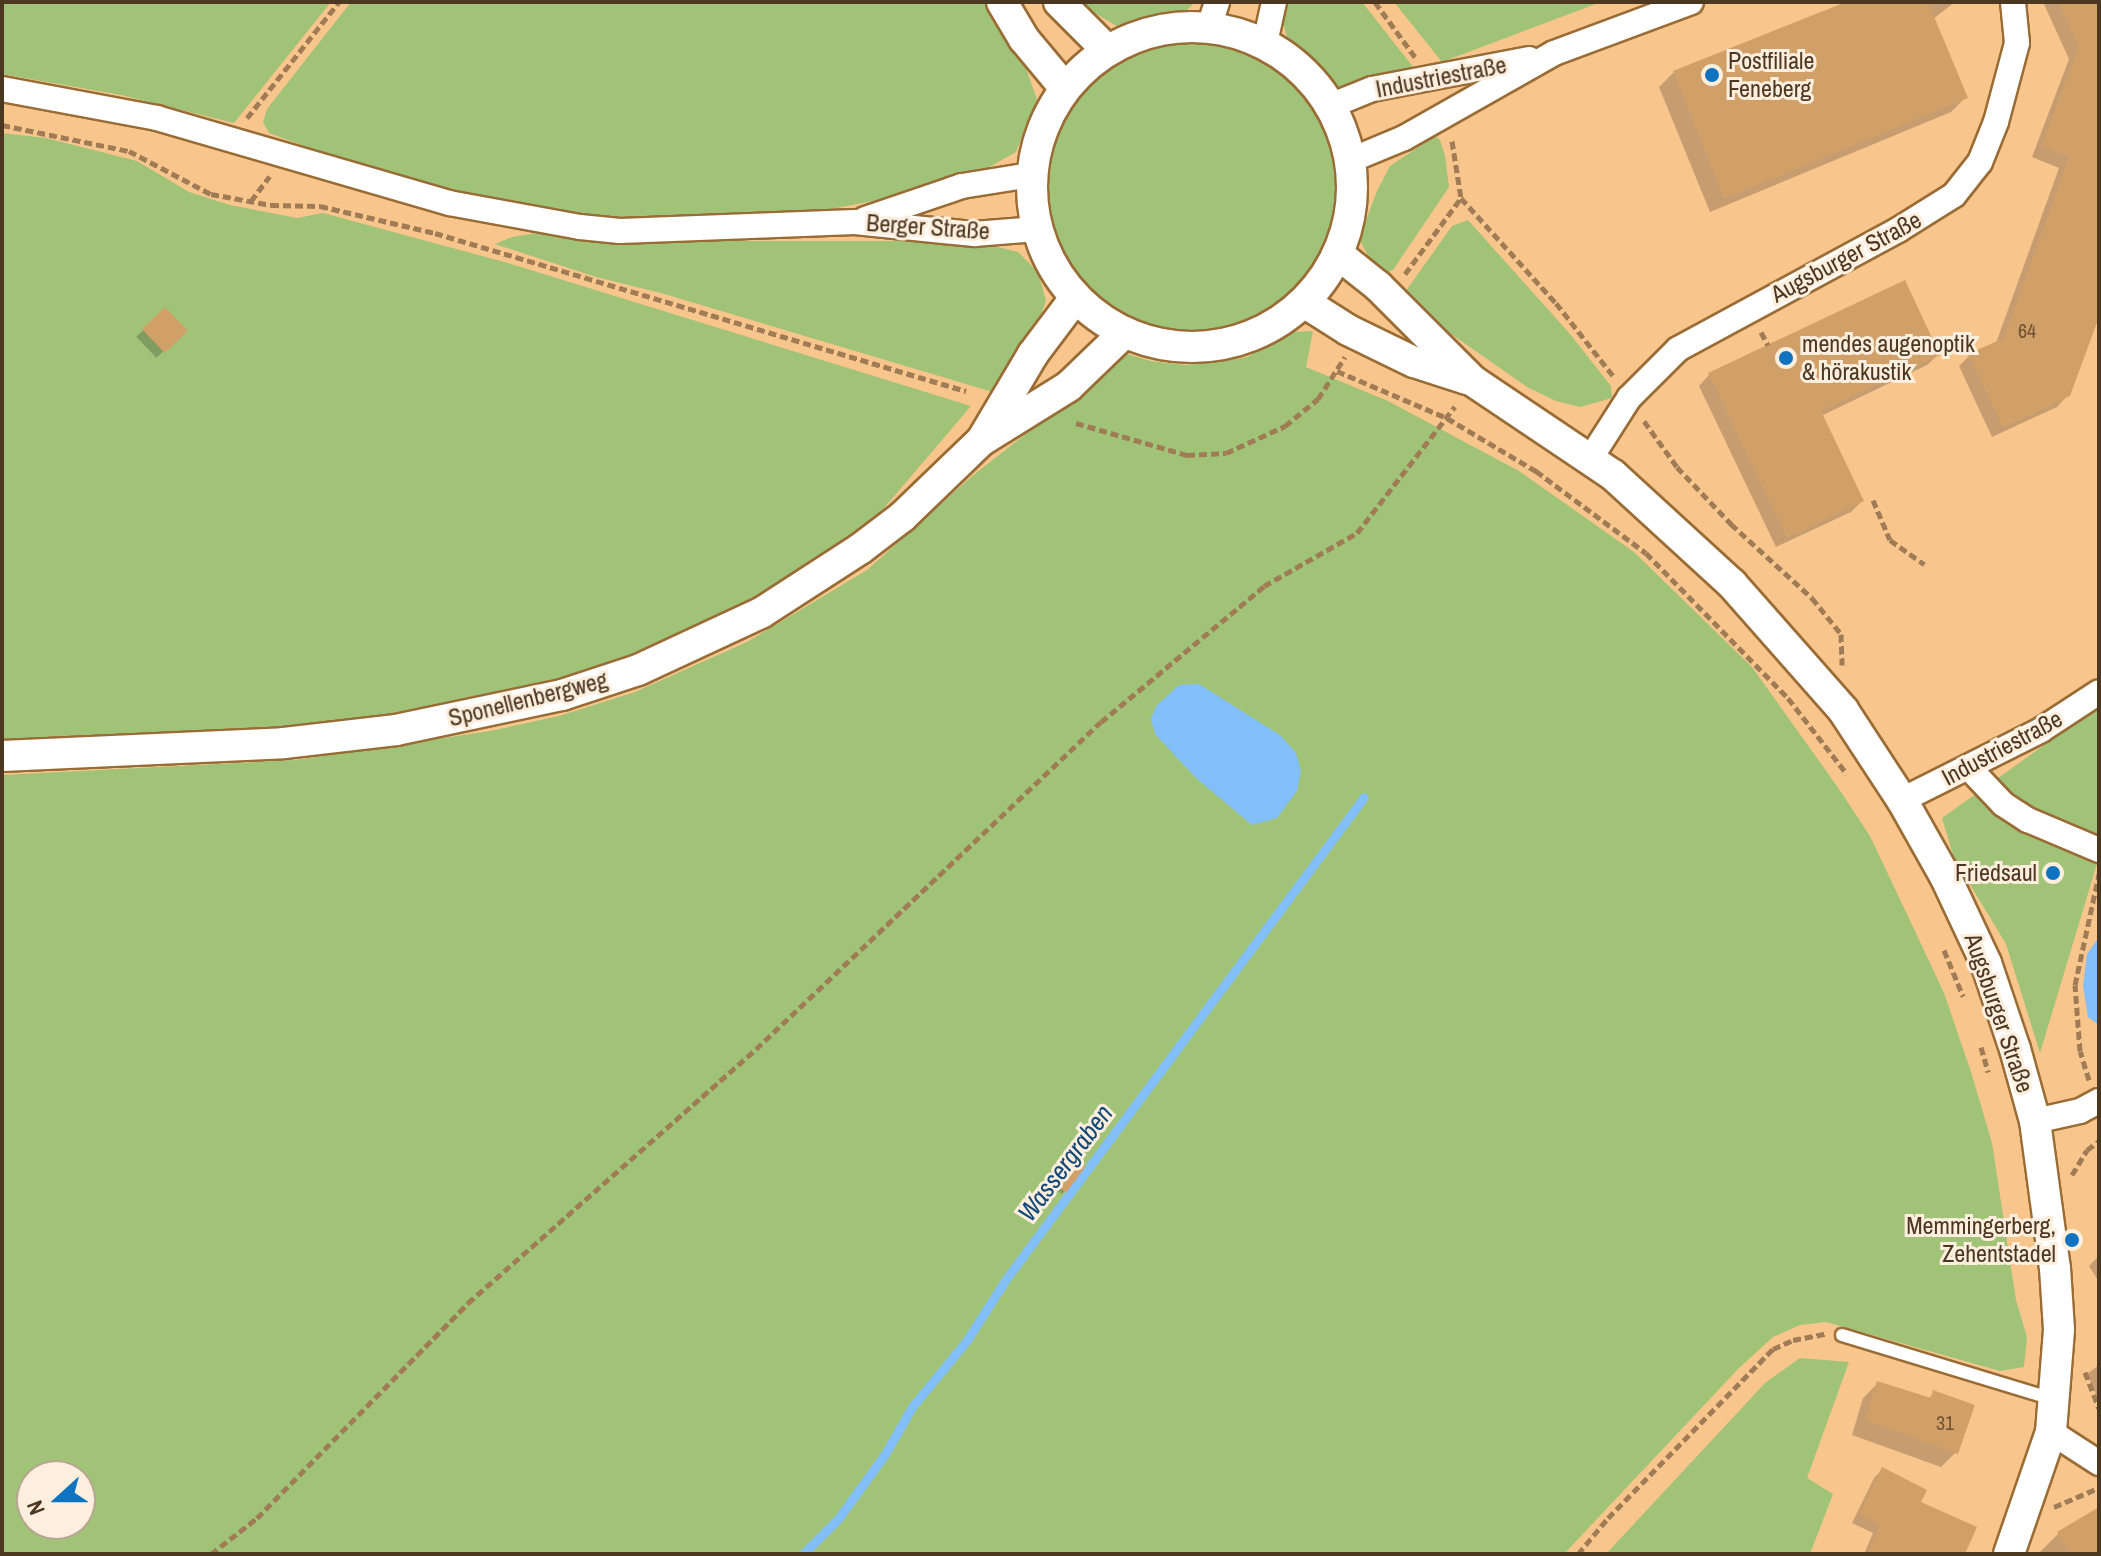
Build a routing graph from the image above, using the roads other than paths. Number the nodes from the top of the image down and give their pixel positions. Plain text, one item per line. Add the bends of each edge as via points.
1 (1002, 2) edge
2 (1059, 2) edge
3 (1274, 2) edge
4 (1691, 2) edge
5 (2013, 2) edge
6 (1213, 14) edge
7 (1265, 43) junction
8 (1107, 50) junction
9 (1554, 53) junction
10 (1064, 87) junction
11 (2, 89) edge
12 (1330, 106) junction
13 (1351, 160) junction
14 (1031, 175) junction
15 (855, 222) junction
16 (1037, 229) junction
17 (1339, 255) junction
18 (1076, 297) junction
19 (1304, 302) junction
20 (1124, 333) junction
21 (1473, 381) junction
22 (982, 440) junction
23 (1590, 459) junction
24 (2099, 692) edge
25 (2, 756) edge
26 (1969, 768) junction
27 (1902, 800) junction
28 (2099, 850) edge
29 (2097, 1102) edge
30 (2035, 1121) junction
31 (1842, 1335) road end
32 (2056, 1400) junction
33 (2051, 1432) junction
34 (2099, 1463) edge
35 (2009, 1554) edge

1 - 10 street via 1024,39
2 - 8 street
3 - 7 street
4 - 9 street, Industriestraße
5 - 23 street, Augsburger Straße via 2017,43 1996,122 1980,162 1954,195 1678,349 1629,398
6 - 7 street
6 - 8 street
7 - 12 street via 1310,79
8 - 10 street
9 - 12 street, Industriestraße via 1372,89
9 - 13 street, Industriestraße via 1404,138
10 - 14 street via 1038,139
11 - 15 street via 90,103 232,138 449,203 580,227 620,231
12 - 13 street
13 - 17 street via 1349,215
14 - 15 street, Berger Straße via 962,186
14 - 16 street
15 - 16 street, Berger Straße via 974,234
16 - 18 street via 1052,266
17 - 19 street
17 - 21 street, Augsburger Straße via 1378,286
18 - 20 street
18 - 22 street, Sponellenbergweg via 1033,354
19 - 20 street via 1260,332 1230,343 1155,343
19 - 21 street, Augsburger Straße via 1414,362
20 - 22 street, Sponellenbergweg via 1069,386
21 - 23 street, Augsburger Straße
22 - 25 street, Sponellenbergweg via 891,525 761,613 638,670 562,695 396,730 284,743
23 - 27 street, Augsburger Straße via 1732,584 1843,710
24 - 26 street, Industriestraße
26 - 27 street, Industriestraße
26 - 28 street via 2003,804 2028,820
27 - 30 street, Augsburger Straße via 1986,963
29 - 30 street
30 - 32 street, Augsburger Straße via 2055,1268
31 - 32 lane
32 - 33 street, Augsburger Straße
33 - 34 street
33 - 35 street, Augsburger Straße

